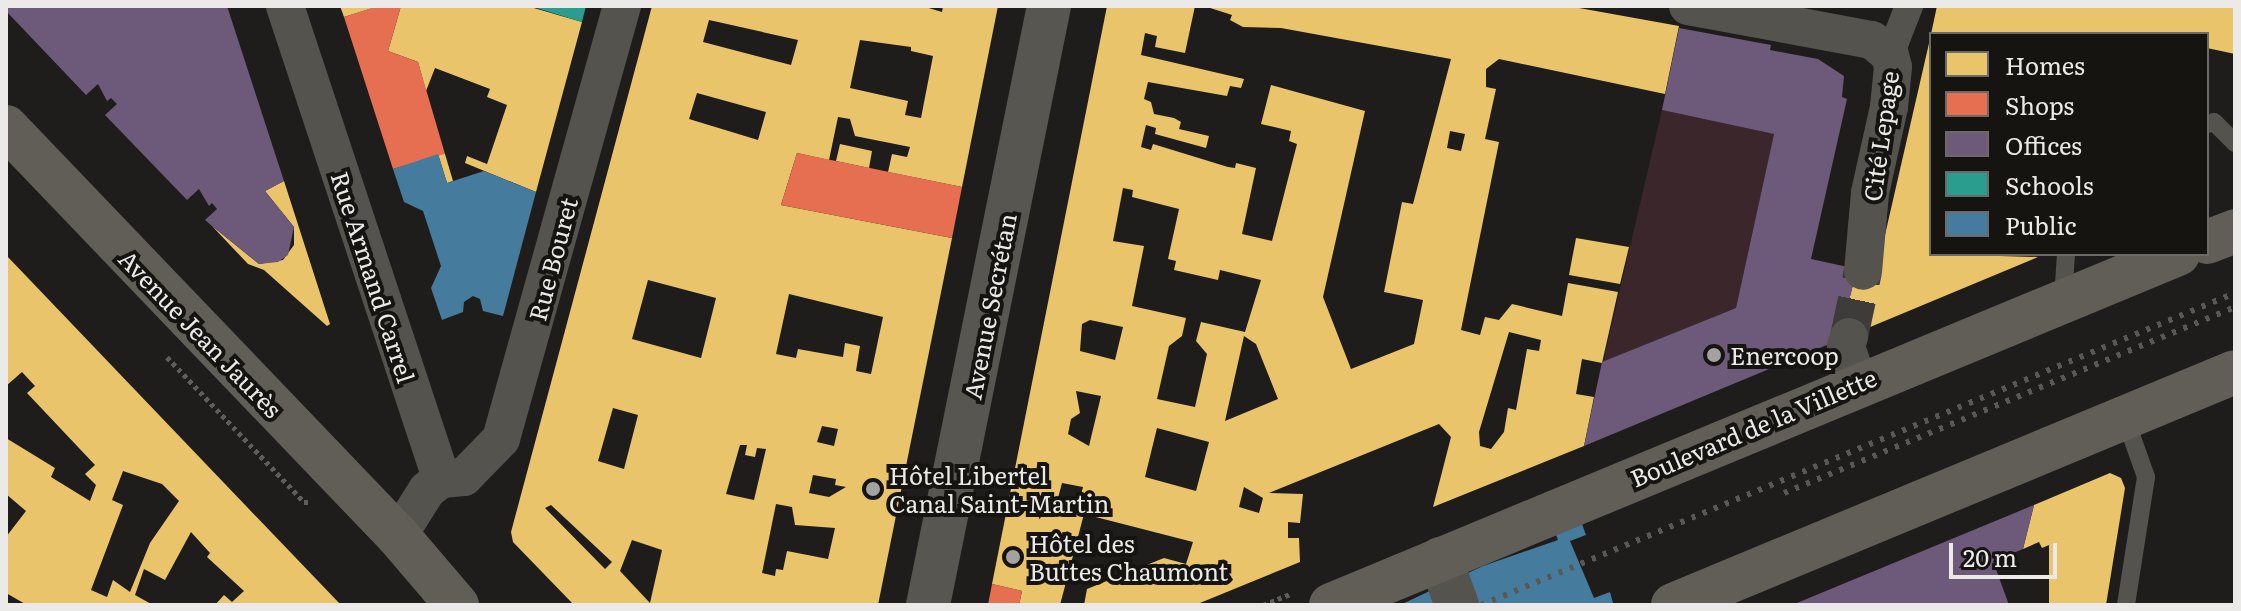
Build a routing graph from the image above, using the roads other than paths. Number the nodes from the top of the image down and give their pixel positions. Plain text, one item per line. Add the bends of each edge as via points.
1 (285, 6) edge
2 (622, 6) edge
3 (1049, 6) edge
4 (1688, 6) edge
5 (1909, 6) edge
6 (1890, 55) junction
7 (2209, 123) edge
8 (6, 127) edge
9 (2235, 143) edge
10 (2235, 231) edge
11 (2209, 241) edge
12 (2066, 256) edge
13 (2173, 256) edge
14 (1863, 271) tunnel mouth
15 (2063, 300) junction
16 (1849, 337) tunnel mouth
17 (2235, 372) edge
18 (1858, 383) junction
19 (2125, 418) junction
20 (441, 479) junction
21 (398, 536) junction
22 (1440, 559) junction
23 (457, 605) edge
24 (478, 605) edge
25 (928, 605) edge
26 (1331, 605) edge
27 (1457, 605) edge
28 (1673, 605) edge
29 (2126, 605) edge

1 - 20 street, Rue Armand Carrel
2 - 20 street, Rue Bouret via 501,439 464,477
3 - 25 main road, Avenue Secrétan
4 - 6 street via 1872,40
5 - 6 street, Cité Lepage
6 - 14 street, Cité Lepage via 1889,107 1870,193
7 - 9 lane via 2214,122
8 - 21 main road, Avenue Jean Jaurès
10 - 11 main road
12 - 15 lane
13 - 15 main road, Boulevard de la Villette
15 - 18 main road, Boulevard de la Villette
16 - 18 street via 1846,346
17 - 19 main road
18 - 22 main road, Boulevard de la Villette
19 - 28 main road
19 - 29 lane via 2146,477
20 - 21 street via 427,490
21 - 23 main road, Avenue Jean Jaurès
21 - 24 main road, Avenue Jean Jaurès
22 - 26 main road, Boulevard de la Villette
22 - 27 street

